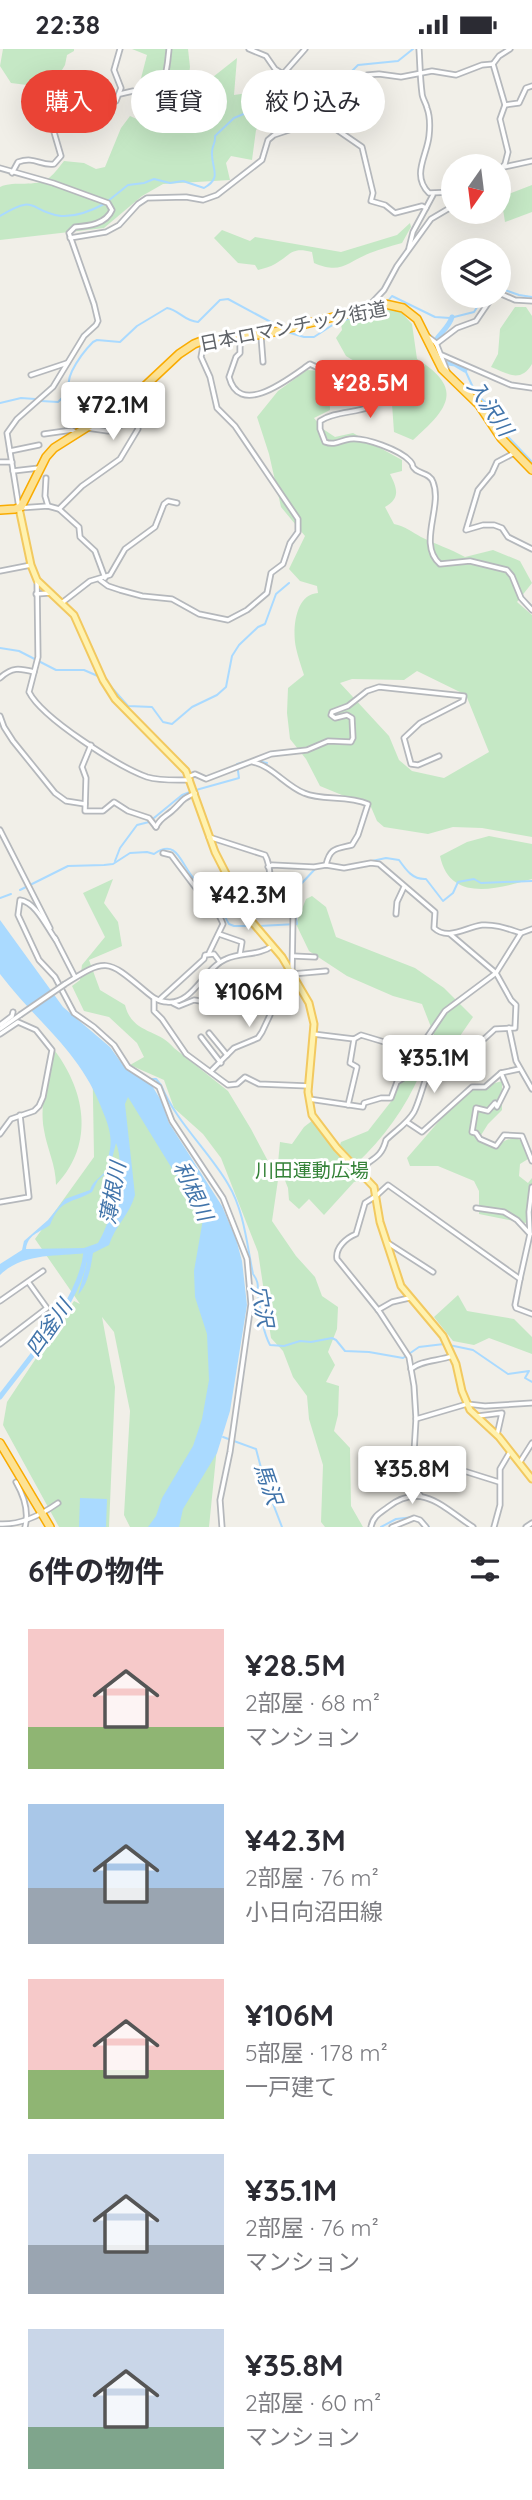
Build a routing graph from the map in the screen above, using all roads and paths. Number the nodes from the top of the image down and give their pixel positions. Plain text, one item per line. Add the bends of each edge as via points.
1 (120, 49) edge
2 (169, 49) edge
3 (248, 49) edge
4 (305, 49) edge
5 (419, 49) edge
6 (510, 49) edge
7 (493, 64) junction
8 (277, 70) edge
9 (287, 70) edge
10 (420, 73) junction
11 (385, 75) edge
12 (532, 86) edge
13 (120, 94) junction
14 (505, 104) junction
15 (281, 133) edge
16 (342, 133) edge
17 (507, 154) edge
18 (532, 161) edge
19 (511, 166) edge
20 (0, 168) edge
21 (12, 173) junction
22 (441, 193) edge
23 (434, 194) junction
24 (426, 208) junction
25 (441, 213) edge
26 (70, 239) junction
27 (408, 250) junction
28 (511, 299) edge
29 (532, 300) edge
30 (367, 308) junction
31 (485, 308) edge
32 (261, 335) junction
33 (240, 338) junction
34 (204, 340) junction
35 (433, 341) junction
36 (443, 357) junction
37 (263, 362) dead end
38 (67, 363) junction
39 (31, 375) dead end
40 (448, 376) junction
41 (532, 388) edge
42 (144, 389) junction
43 (136, 418) junction
44 (85, 427) junction
45 (76, 432) junction
46 (44, 434) dead end
47 (39, 445) dead end
48 (10, 451) junction
49 (516, 452) junction
50 (0, 461) edge
51 (12, 462) junction
52 (41, 468) junction
53 (532, 470) edge
54 (13, 471) junction
55 (46, 478) dead end
56 (177, 503) dead end
57 (48, 506) junction
58 (19, 508) junction
59 (59, 509) junction
60 (0, 510) edge
61 (532, 549) edge
62 (31, 565) junction
63 (0, 571) edge
64 (102, 579) junction
65 (37, 580) junction
66 (50, 593) junction
67 (36, 594) junction
68 (63, 602) junction
69 (532, 610) edge
70 (34, 672) junction
71 (0, 678) edge
72 (0, 716) edge
73 (91, 745) junction
74 (439, 756) dead end
75 (251, 762) junction
76 (189, 778) junction
77 (195, 793) junction
78 (85, 804) junction
79 (0, 830) edge
80 (209, 837) junction
81 (163, 853) dead end
82 (326, 865) junction
83 (268, 867) junction
84 (404, 886) junction
85 (396, 914) dead end
86 (532, 929) edge
87 (521, 933) junction
88 (218, 934) junction
89 (450, 934) junction
90 (56, 940) junction
91 (272, 946) junction
92 (209, 953) junction
93 (240, 954) junction
94 (293, 956) junction
95 (315, 957) dead end
96 (220, 962) junction
97 (326, 971) dead end
98 (291, 972) junction
99 (496, 973) junction
100 (75, 977) junction
101 (274, 979) junction
102 (156, 999) junction
103 (173, 1003) junction
104 (14, 1018) junction
105 (509, 1028) junction
106 (0, 1029) edge
107 (209, 1033) dead end
108 (313, 1034) junction
109 (201, 1037) dead end
110 (354, 1039) junction
111 (419, 1052) junction
112 (444, 1052) junction
113 (227, 1055) junction
114 (220, 1063) junction
115 (519, 1069) junction
116 (212, 1070) junction
117 (501, 1073) junction
118 (309, 1086) junction
119 (532, 1089) edge
120 (309, 1099) junction
121 (348, 1105) junction
122 (20, 1115) junction
123 (407, 1122) junction
124 (0, 1134) edge
125 (532, 1161) edge
126 (359, 1170) junction
127 (532, 1187) edge
128 (376, 1196) junction
129 (0, 1202) edge
130 (476, 1208) dead end
131 (530, 1234) junction
132 (386, 1242) junction
133 (43, 1271) dead end
134 (433, 1272) dead end
135 (520, 1279) junction
136 (29, 1283) junction
137 (409, 1298) junction
138 (0, 1301) edge
139 (378, 1310) junction
140 (532, 1314) edge
141 (0, 1344) edge
142 (452, 1354) junction
143 (411, 1369) junction
144 (532, 1403) edge
145 (467, 1404) junction
146 (476, 1416) junction
147 (416, 1419) junction
148 (498, 1435) junction
149 (0, 1443) edge
150 (532, 1443) edge
151 (510, 1452) junction
152 (413, 1457) junction
153 (520, 1462) junction
154 (532, 1479) edge
155 (16, 1482) dead end
156 (499, 1482) junction
157 (420, 1495) junction
158 (58, 1503) dead end
159 (43, 1514) junction
160 (28, 1520) junction
161 (532, 1523) edge
162 (0, 1524) edge
163 (26, 1527) edge
164 (50, 1527) edge
165 (222, 1527) edge
166 (370, 1527) edge
167 (392, 1527) edge
168 (426, 1527) edge
169 (473, 1527) edge
170 (494, 1527) edge
171 (526, 1527) edge

1 - 13 street via 114,70
2 - 13 street via 167,75 158,95 147,100 133,91
3 - 8 street via 266,56
4 - 9 street
5 - 10 street
6 - 7 street
7 - 10 street via 456,75
7 - 14 street
10 - 11 street
10 - 23 street via 429,126 419,169 426,189
12 - 14 street via 519,103
13 - 21 street via 116,101 66,122 54,132 61,156 54,164 28,159 18,162
14 - 17 street via 500,119
15 - 26 street via 268,140 262,160 217,195 203,200 147,198 106,232
16 - 24 street via 362,147 371,201 395,213
18 - 19 street
20 - 21 street
21 - 26 street via 108,204 110,215 95,224 75,227
22 - 23 street
23 - 24 street
24 - 27 street
25 - 27 street via 431,219
26 - 38 street via 97,321
27 - 30 street
28 - 29 street
30 - 32 highway, 日本ロマンチック街道
30 - 35 highway, 日本ロマンチック街道 via 385,304 403,308
31 - 35 street via 476,321
32 - 33 highway, 日本ロマンチック街道
32 - 37 street
33 - 34 highway, 日本ロマンチック街道
33 - 69 street via 240,353 229,377 239,393 254,395 274,389 310,364 331,374 343,372 380,382 385,392 374,406 320,421 325,442 365,439 401,455 430,477 434,486 430,540 434,559 440,564 470,561 507,571
34 - 42 highway, 日本ロマンチック街道 via 179,354
34 - 64 street via 201,357 217,408 235,426 298,519 298,533 283,564 271,573 267,593 228,620 199,614 172,599 120,590
35 - 36 street
35 - 40 highway, 日本ロマンチック街道 via 437,361
36 - 40 street
36 - 41 street via 511,385
38 - 39 street
38 - 48 street via 53,387 7,433
40 - 49 highway, 日本ロマンチック街道 via 479,405
42 - 43 street
42 - 44 highway, 日本ロマンチック街道
43 - 44 street via 108,431
43 - 59 street via 138,429 120,459
44 - 45 highway, 日本ロマンチック街道
45 - 46 street
45 - 52 highway, 日本ロマンチック街道 via 54,448
47 - 48 street
48 - 51 street
49 - 53 highway, 日本ロマンチック街道
49 - 61 street via 497,462 478,490 466,530 494,525
50 - 51 street
51 - 54 street
52 - 54 street
52 - 58 highway, 日本ロマンチック街道
54 - 58 street
55 - 57 street
56 - 64 street via 166,502 152,531 125,549 116,569
57 - 58 street
57 - 59 street
58 - 60 highway
58 - 62 main road
59 - 64 street via 95,551
62 - 63 street
62 - 65 main road
64 - 68 street via 90,581
65 - 66 main road
65 - 67 street
66 - 67 street
66 - 68 main road
67 - 70 street
68 - 76 main road via 77,619 109,692
70 - 71 street via 17,668
70 - 73 street via 29,692 33,700
72 - 78 street via 13,741 55,793 66,801
73 - 76 street via 148,777
73 - 78 street via 82,767
74 - 75 street via 411,764 404,738 420,723 463,701 464,696 386,687 367,691 332,712 335,718 352,718 351,742 328,741
75 - 76 street via 205,779 195,774
75 - 82 street via 307,795 368,804 352,845 332,850
76 - 77 main road
77 - 78 street via 179,801 156,827 149,818 116,803 89,812
77 - 80 main road
79 - 90 street
80 - 83 street via 261,853 268,858
80 - 91 main road via 241,903
81 - 88 street via 171,855 198,891 212,897 223,924
82 - 83 street
82 - 84 street via 379,865
83 - 94 street via 275,904 293,916
84 - 85 street
84 - 89 street via 435,912 434,928
86 - 87 street
87 - 89 street via 481,925
87 - 99 street
88 - 92 street
88 - 93 street via 242,942
89 - 99 street
90 - 100 street
90 - 165 street via 33,908 20,900 18,915 39,960 57,979 74,1013 114,1045 128,1066 159,1087 172,1121 223,1198 247,1259 251,1304 220,1500
91 - 93 street
91 - 98 main road
92 - 96 street
92 - 102 street
93 - 96 street
94 - 95 street
94 - 98 street
96 - 103 street via 191,992
97 - 98 street
98 - 101 street via 291,980
98 - 108 main road via 312,1008
99 - 105 street via 516,1005 516,1026
99 - 111 street via 445,1011
100 - 102 street via 95,965 111,966
100 - 106 street, bridge
101 - 103 street via 213,1003
101 - 113 street via 270,1015 262,1032
102 - 103 street
102 - 116 street via 154,1011 182,1049
104 - 106 street
104 - 106 street
104 - 122 street via 36,1030 52,1050 42,1102 34,1111
105 - 112 street via 495,1029 463,1050
105 - 115 street
107 - 113 street
108 - 110 street
108 - 118 main road
109 - 114 street
110 - 111 street via 361,1035
110 - 121 street via 350,1063 357,1067
111 - 112 street via 429,1047
111 - 121 street via 391,1098 372,1100 363,1107
112 - 123 street via 434,1061
113 - 114 street
114 - 116 street
115 - 117 street
115 - 119 street
116 - 118 street via 228,1085 245,1077 259,1084
117 - 123 street via 485,1087 471,1087 422,1132
117 - 125 street via 507,1087 504,1095 497,1107 495,1103 488,1111 476,1108 472,1132 496,1146 504,1135 522,1136
118 - 120 main road
120 - 121 street
120 - 126 main road via 316,1122
122 - 124 street
122 - 129 street via 29,1197
123 - 126 street via 386,1140 380,1155
126 - 128 main road via 372,1183
127 - 131 street
128 - 132 main road
128 - 135 street via 385,1186 392,1187
128 - 139 street via 365,1203 356,1234 348,1237 336,1255
130 - 131 street via 504,1212
131 - 135 street
132 - 134 street
132 - 137 main road via 397,1278
133 - 136 street
135 - 140 street via 516,1308
136 - 138 street
136 - 141 street via 47,1308
137 - 139 street
137 - 142 main road via 438,1329
139 - 143 street via 410,1357
142 - 143 street
142 - 145 main road
143 - 147 street
144 - 145 street
145 - 146 main road
145 - 147 street
146 - 148 main road
146 - 148 street via 502,1413
147 - 152 street
148 - 151 main road
149 - 159 highway
150 - 153 street
151 - 153 main road
151 - 156 street via 500,1469
152 - 156 street
152 - 157 street via 412,1486
153 - 154 main road
155 - 160 street
156 - 170 street via 500,1506
157 - 166 street via 396,1501 375,1516
157 - 169 street
158 - 159 street
159 - 160 street
159 - 164 highway
160 - 162 street
160 - 163 street
161 - 171 street
167 - 168 street via 414,1518

